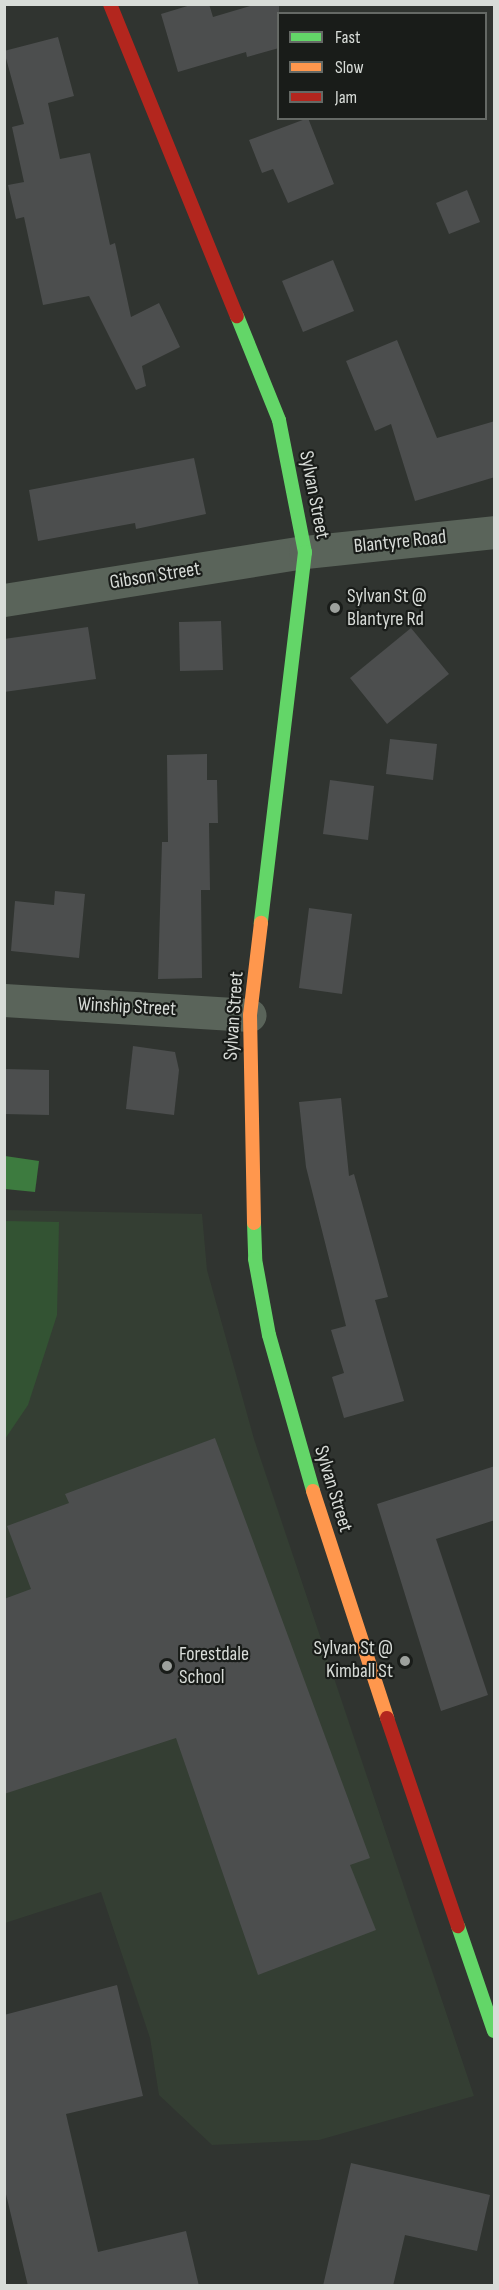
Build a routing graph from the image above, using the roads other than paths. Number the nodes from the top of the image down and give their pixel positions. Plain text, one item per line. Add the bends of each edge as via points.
1 (110, 4) edge
2 (495, 532) edge
3 (306, 552) junction
4 (4, 600) edge
5 (4, 1000) edge
6 (250, 1015) junction
7 (483, 1967) edge
8 (495, 2031) edge

1 - 3 street, Sylvan Street via 279,420
2 - 3 street, Blantyre Road
3 - 4 street, Gibson Street
3 - 6 street, Sylvan Street
5 - 6 street, Winship Street
6 - 7 street, Sylvan Street via 255,1259 271,1345 343,1587
7 - 8 street, Sylvan Street

